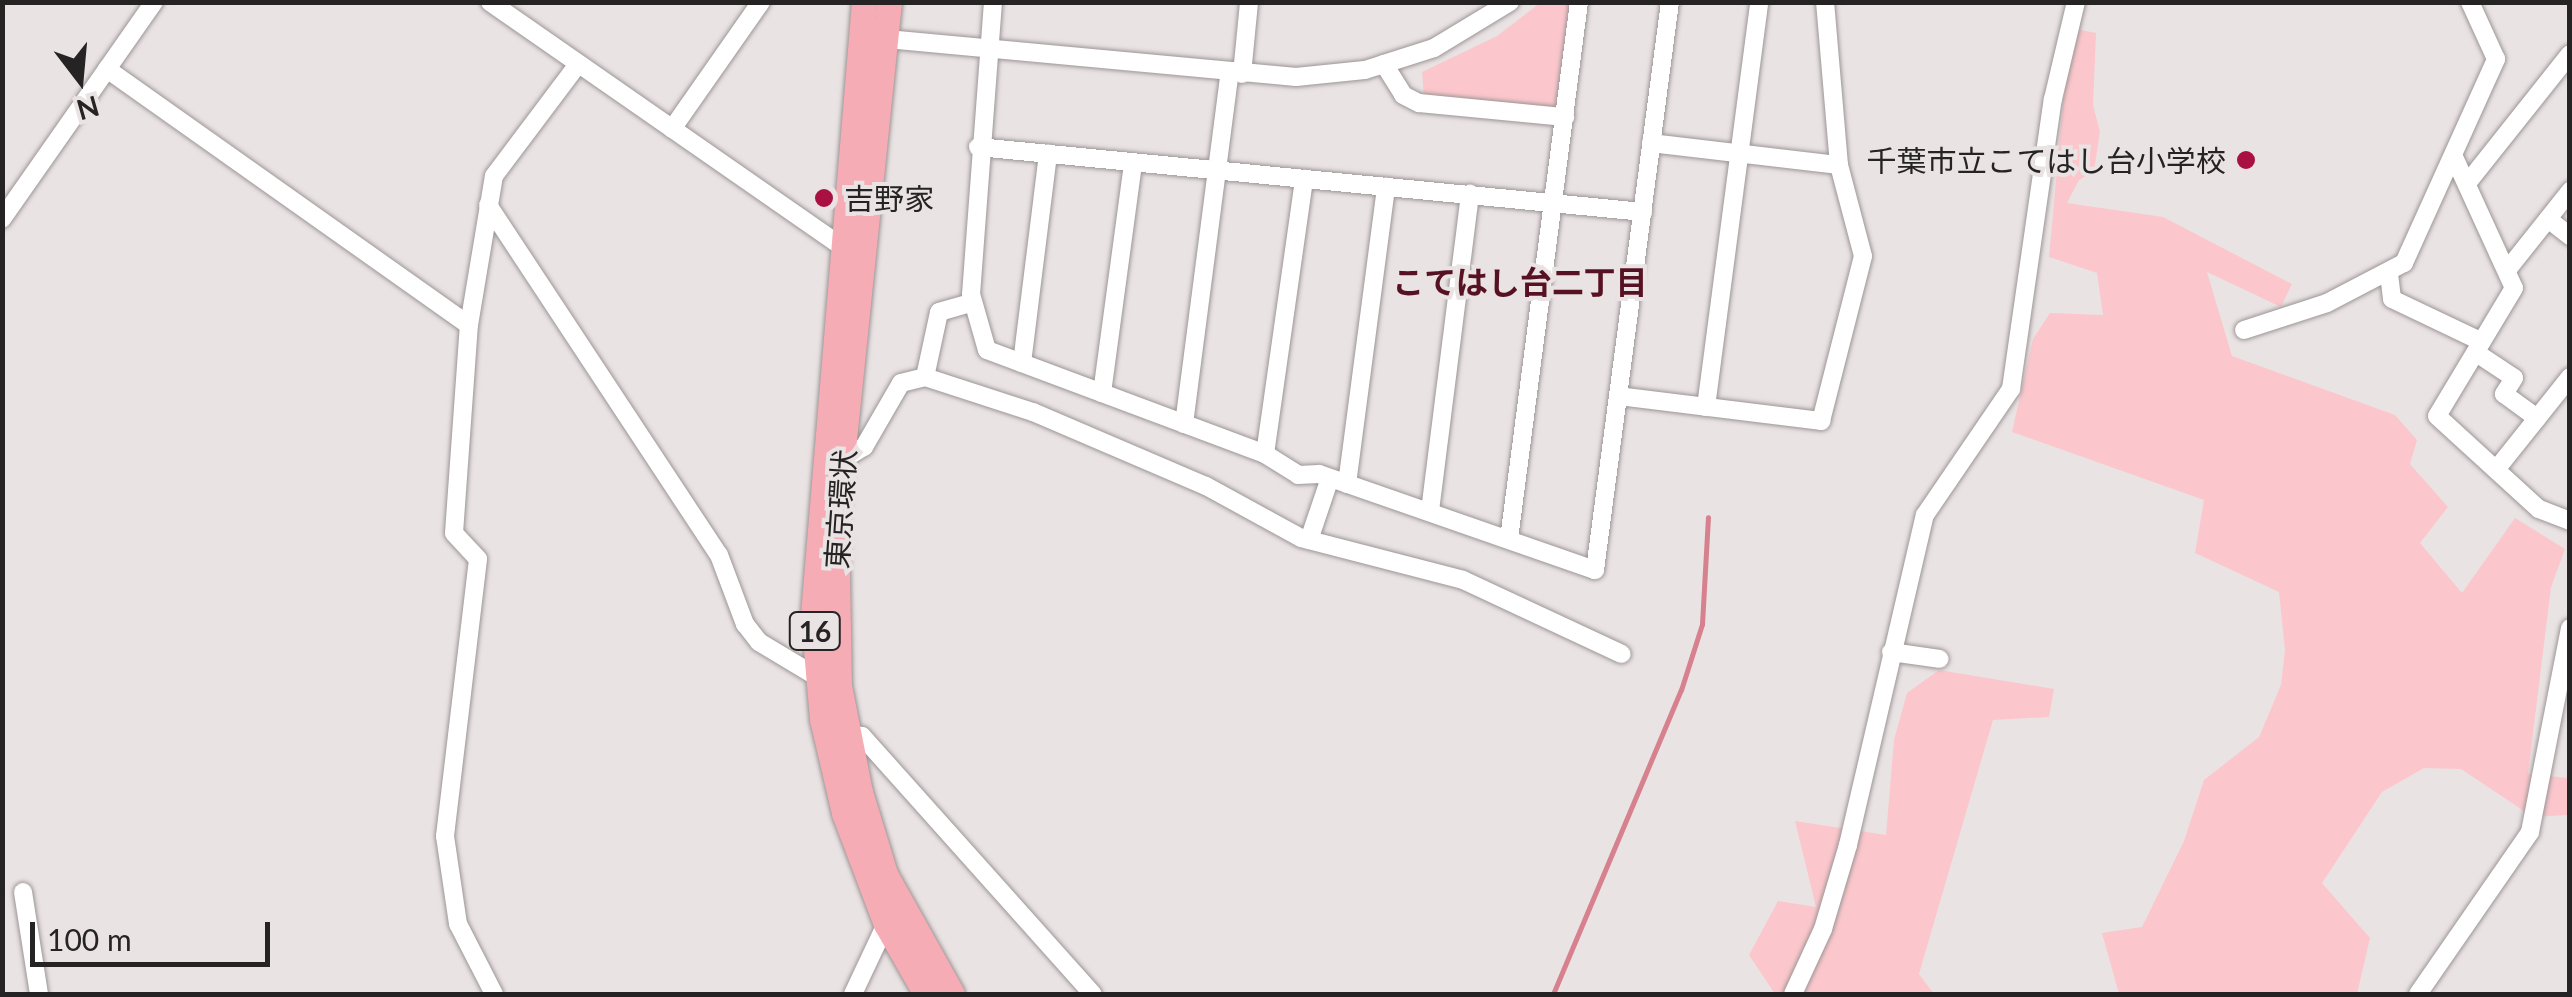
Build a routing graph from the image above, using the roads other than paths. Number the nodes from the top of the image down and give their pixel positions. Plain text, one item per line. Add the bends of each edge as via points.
1 (154, 2) edge
2 (490, 2) edge
3 (762, 2) edge
4 (864, 2) edge
5 (889, 2) edge
6 (993, 2) edge
7 (1249, 2) edge
8 (1510, 2) edge
9 (1580, 2) edge
10 (1670, 2) edge
11 (1760, 2) edge
12 (1825, 2) edge
13 (2076, 2) edge
14 (2470, 2) edge
15 (874, 38) junction
16 (988, 49) junction
17 (2570, 54) edge
18 (578, 64) junction
19 (1384, 64) junction
20 (107, 69) junction
21 (1236, 73) junction
22 (1564, 117) junction
23 (672, 129) junction
24 (1652, 142) junction
25 (978, 147) junction
26 (1048, 154) junction
27 (1740, 154) junction
28 (2454, 157) junction
29 (1133, 163) junction
30 (1839, 166) junction
31 (1218, 170) junction
32 (1304, 178) junction
33 (2468, 181) junction
34 (1386, 186) junction
35 (2570, 191) edge
36 (1470, 194) junction
37 (1554, 202) junction
38 (488, 205) junction
39 (1643, 212) junction
40 (2, 219) edge
41 (2548, 219) junction
42 (2570, 236) edge
43 (853, 254) junction
44 (2508, 268) junction
45 (2389, 274) junction
46 (973, 302) junction
47 (470, 326) junction
48 (2244, 330) dead end
49 (2479, 348) junction
50 (1022, 363) junction
51 (925, 377) junction
52 (2570, 377) edge
53 (1102, 393) junction
54 (1618, 396) junction
55 (1706, 407) junction
56 (2537, 418) junction
57 (1184, 424) junction
58 (1266, 454) junction
59 (842, 460) junction
60 (2499, 466) junction
61 (1339, 481) junction
62 (1430, 511) junction
63 (2568, 518) edge
64 (1509, 539) junction
65 (1309, 540) junction
66 (2570, 628) edge
67 (1892, 652) junction
68 (1622, 654) dead end
69 (1940, 659) dead end
70 (818, 678) junction
71 (846, 734) junction
72 (24, 892) dead end
73 (886, 924) junction
74 (39, 994) edge
75 (494, 994) edge
76 (853, 994) edge
77 (926, 994) edge
78 (952, 994) edge
79 (1093, 994) edge
80 (1793, 994) edge
81 (2418, 994) edge

1 - 20 street
2 - 18 street
3 - 23 street
4 - 15 highway, 東京環状 / 16
5 - 15 highway, 東京環状 / 16
6 - 16 street
7 - 21 street
8 - 19 street via 1451,40
9 - 22 street
10 - 24 street
11 - 27 street
12 - 30 street
13 - 67 street via 2053,99 2011,389 1926,515
14 - 28 street via 2496,59
15 - 16 street
15 - 43 highway, 東京環状 / 16
16 - 21 street
16 - 25 street
17 - 33 street
18 - 23 street
18 - 38 street via 494,176
19 - 21 street via 1296,77
19 - 22 street via 1403,96 1420,103
20 - 40 street
20 - 47 street
21 - 31 street
22 - 37 street
23 - 43 street
24 - 27 street
24 - 39 street
25 - 26 street
25 - 46 street
26 - 29 street
26 - 50 street
27 - 30 street
27 - 55 street
28 - 33 street
28 - 45 street via 2404,264
29 - 31 street
29 - 53 street
30 - 55 street via 1862,256 1821,421
31 - 32 street
31 - 57 street
32 - 34 street
32 - 58 street
33 - 44 street
34 - 36 street
34 - 61 street
35 - 41 street
36 - 37 street
36 - 62 street
37 - 39 street
37 - 64 street
38 - 47 street
38 - 70 street via 719,555 746,624 759,642
39 - 54 street
41 - 42 street
41 - 44 street
43 - 59 highway, 東京環状 / 16
43 - 70 highway, 東京環状 / 16 via 815,557
44 - 49 street via 2514,288
45 - 48 street
45 - 49 street via 2392,299
46 - 50 street via 987,350
46 - 51 street via 940,312
47 - 75 street via 454,534 478,559 445,836 458,924
49 - 56 street via 2514,378 2504,394
49 - 60 street via 2437,416
50 - 53 street
51 - 59 street via 901,382 864,446
51 - 65 street via 1033,412 1206,486
52 - 56 street
53 - 57 street
54 - 55 street
54 - 64 street via 1595,570
56 - 60 street
57 - 58 street
58 - 61 street via 1298,475
59 - 71 highway, 東京環状 / 16 via 834,567
60 - 63 street via 2539,509
61 - 62 street
61 - 65 street
62 - 64 street
65 - 68 street via 1463,580
66 - 81 street via 2530,832
67 - 69 street
67 - 80 street via 1848,845 1823,929
70 - 73 highway, 東京環状 / 16 via 844,812
71 - 78 highway, 東京環状 / 16 via 885,874
71 - 79 street via 862,736
72 - 74 street
73 - 76 street
73 - 77 highway, 東京環状 / 16

